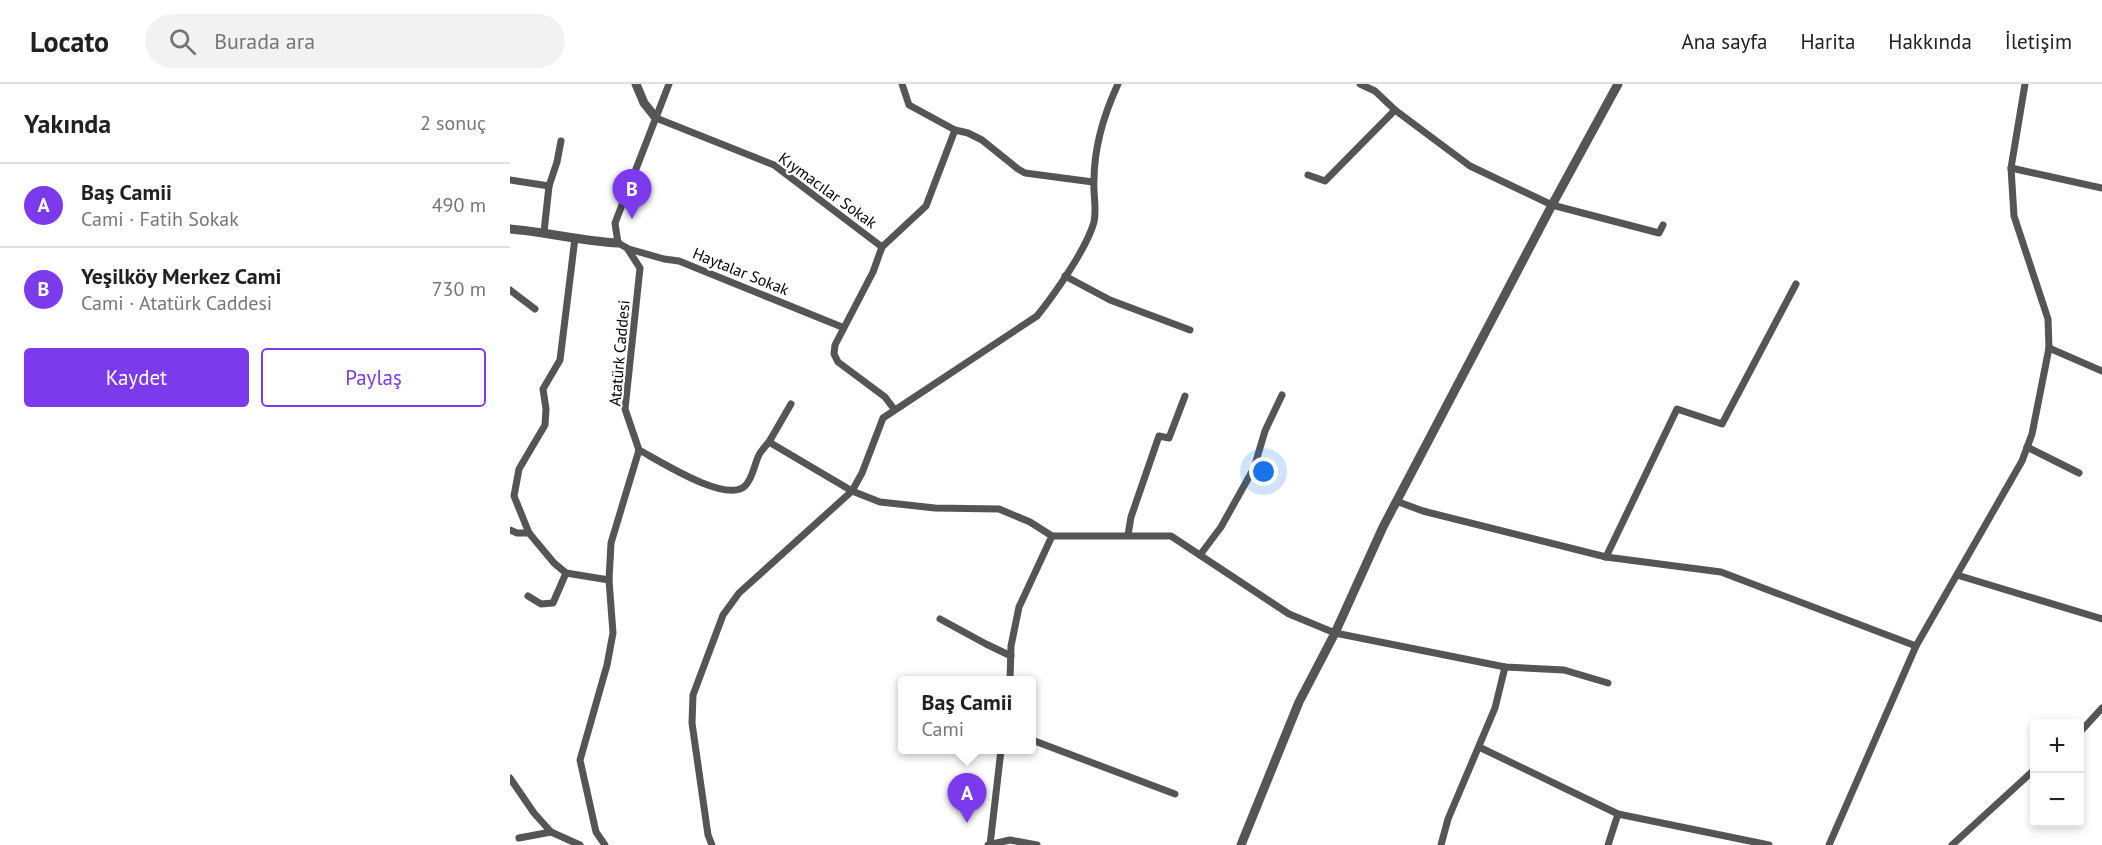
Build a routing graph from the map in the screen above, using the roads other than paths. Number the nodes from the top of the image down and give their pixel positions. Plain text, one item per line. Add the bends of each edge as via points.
1 (636, 84) edge
2 (669, 84) edge
3 (902, 84) edge
4 (1118, 84) edge
5 (1360, 84) edge
6 (1381, 84) edge
7 (1618, 84) edge
8 (2025, 84) edge
9 (1375, 91) junction
10 (1395, 110) junction
11 (656, 118) junction
12 (955, 130) junction
13 (561, 141) dead end
14 (2011, 168) junction
15 (1308, 175) dead end
16 (510, 180) edge
17 (1094, 182) junction
18 (549, 186) junction
19 (2102, 188) edge
20 (1552, 205) junction
21 (1663, 225) dead end
22 (510, 229) edge
23 (544, 232) junction
24 (575, 238) junction
25 (618, 243) junction
26 (882, 247) junction
27 (627, 248) junction
28 (1065, 276) junction
29 (1796, 284) dead end
30 (510, 290) edge
31 (535, 309) dead end
32 (842, 327) junction
33 (1190, 330) dead end
34 (2049, 348) junction
35 (2102, 371) edge
36 (1282, 395) dead end
37 (1185, 396) dead end
38 (791, 404) dead end
39 (894, 409) junction
40 (769, 442) junction
41 (2027, 447) junction
42 (639, 450) junction
43 (2079, 473) dead end
44 (852, 491) junction
45 (1396, 501) junction
46 (510, 530) edge
47 (529, 533) junction
48 (1128, 535) junction
49 (1052, 536) junction
50 (1200, 555) junction
51 (1606, 557) junction
52 (566, 573) junction
53 (1957, 575) junction
54 (609, 580) junction
55 (528, 596) dead end
56 (940, 619) dead end
57 (2102, 619) edge
58 (1335, 633) junction
59 (1916, 646) junction
60 (1011, 656) junction
61 (1505, 667) junction
62 (1010, 676) edge
63 (1608, 683) dead end
64 (2102, 708) edge
65 (2084, 727) edge
66 (1036, 742) edge
67 (1479, 747) junction
68 (1001, 754) edge
69 (2031, 773) edge
70 (510, 777) edge
71 (1175, 794) dead end
72 (1618, 814) junction
73 (550, 832) junction
74 (519, 838) dead end
75 (580, 845) edge
76 (605, 845) edge
77 (712, 845) edge
78 (985, 845) edge
79 (990, 845) edge
80 (1037, 845) edge
81 (1241, 845) edge
82 (1440, 845) edge
83 (1608, 845) edge
84 (1769, 845) edge
85 (1829, 845) edge
86 (1952, 845) edge

1 - 11 street
2 - 11 street
3 - 12 street via 909,105
4 - 17 street via 1101,132
5 - 9 street
6 - 9 street
7 - 20 street
8 - 14 street
9 - 10 street
10 - 15 street via 1325,181
10 - 20 street via 1470,166
11 - 25 street via 615,223
11 - 26 street, Kıymacılar Sokak via 774,165
12 - 17 street via 982,140 1025,173
12 - 26 street via 926,206
13 - 18 street
14 - 19 street
14 - 34 street via 2014,216 2048,319
16 - 18 street
17 - 28 street via 1094,221 1087,241
18 - 23 street
20 - 21 street via 1659,233
20 - 45 street
22 - 23 street
23 - 24 street
24 - 25 street
24 - 47 street via 560,360 543,389 545,425 519,469 514,496
25 - 27 street
26 - 32 street via 873,272
27 - 32 street, Haytalar Sokak via 679,261
27 - 42 street, Atatürk Caddesi via 640,268 625,409
28 - 33 street via 1110,300
28 - 39 street via 1037,316
29 - 51 street via 1722,424 1677,409
30 - 31 street
32 - 39 street via 835,345 838,362 885,397
34 - 35 street
34 - 41 street
36 - 50 street via 1254,468
37 - 48 street via 1169,438 1159,436
38 - 40 street
39 - 44 street via 883,418
40 - 42 street via 760,453 750,480 743,489 731,492 705,485
40 - 44 street
41 - 43 street
41 - 53 street
42 - 54 street via 611,543
44 - 49 street via 880,502 999,509
44 - 77 street via 739,593 723,615 711,645 693,695 692,723
45 - 51 street
45 - 58 street
46 - 47 street
47 - 52 street
48 - 49 street
48 - 50 street via 1172,536
49 - 60 street via 1019,607
50 - 58 street via 1289,614
51 - 59 street via 1721,572
52 - 54 street
52 - 55 street via 553,603 541,604
53 - 57 street
53 - 59 street
54 - 76 street via 614,633 580,760 596,832
56 - 60 street
58 - 61 street
58 - 81 street via 1299,702
59 - 85 street
60 - 62 street
61 - 63 street via 1564,670
61 - 67 street via 1495,708
64 - 65 street
66 - 71 street
67 - 72 street
67 - 82 street
68 - 79 street
69 - 86 street
70 - 73 street
72 - 83 street
72 - 84 street
73 - 74 street
73 - 75 street
78 - 79 street
79 - 80 street via 1010,840

